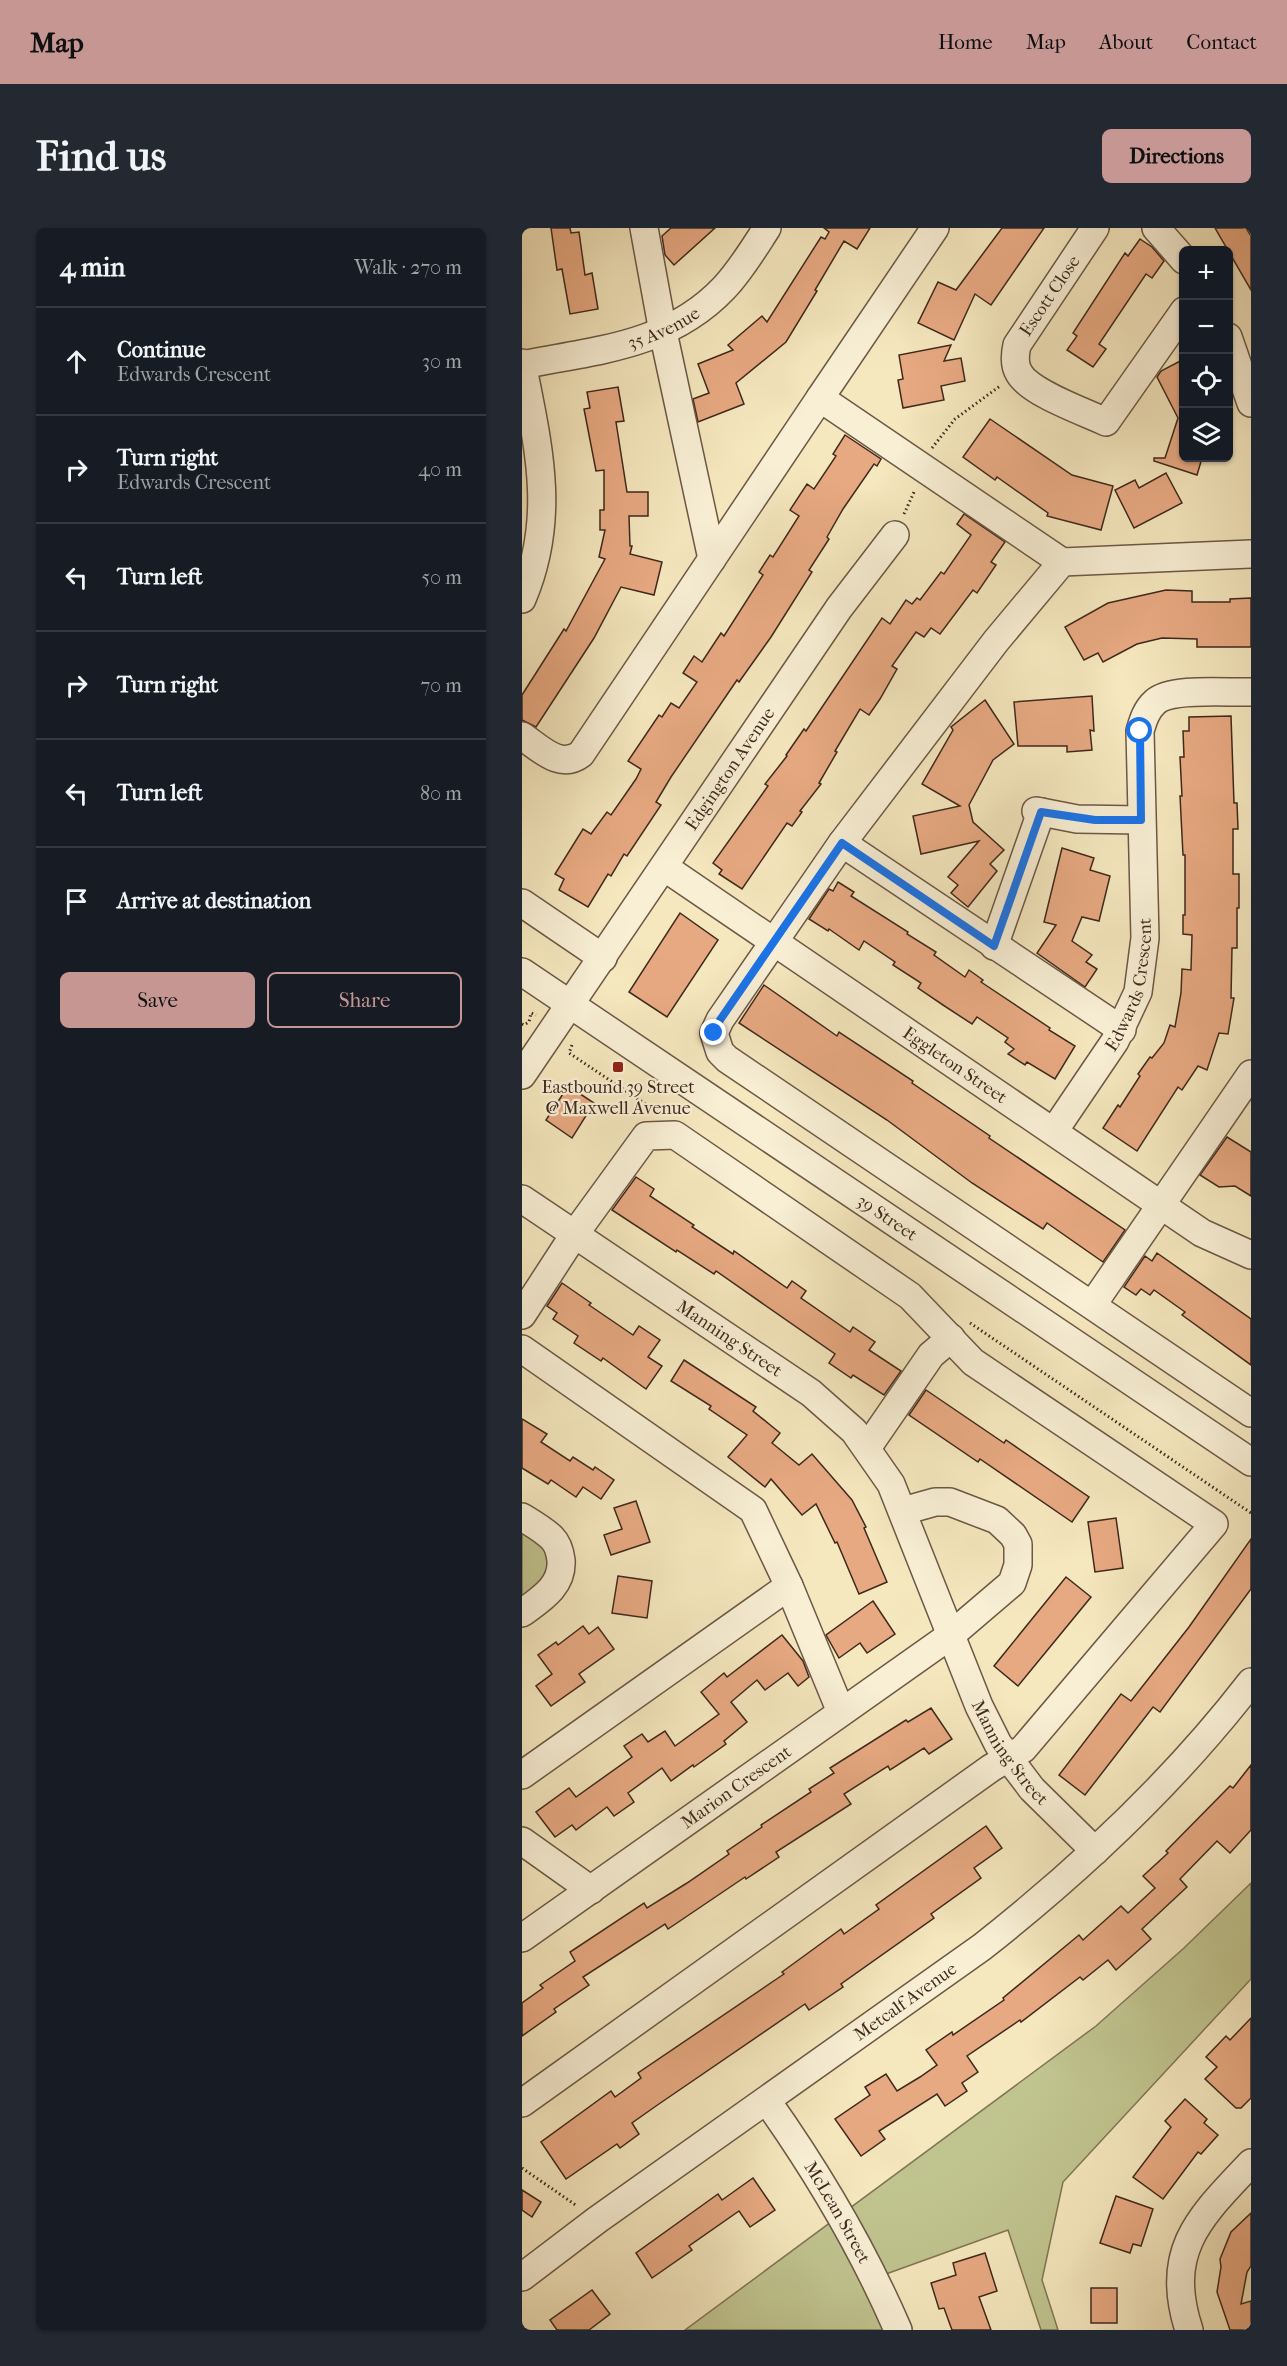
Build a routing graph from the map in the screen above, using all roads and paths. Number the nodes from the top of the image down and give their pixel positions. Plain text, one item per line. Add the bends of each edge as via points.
1 (644, 228) edge
2 (767, 228) edge
3 (935, 228) edge
4 (1095, 228) edge
5 (1156, 228) edge
6 (1179, 255) edge
7 (1179, 318) edge
8 (663, 332) junction
9 (1233, 352) edge
10 (522, 364) edge
11 (1018, 372) junction
12 (820, 398) junction
13 (1251, 404) edge
14 (923, 466) junction
15 (895, 535) joint
16 (1251, 554) edge
17 (712, 559) junction
18 (1062, 562) junction
19 (522, 599) edge
20 (1251, 692) edge
21 (522, 736) edge
22 (1141, 820) junction
23 (842, 843) junction
24 (664, 867) junction
25 (522, 903) edge
26 (774, 942) junction
27 (994, 946) junction
28 (603, 958) junction
29 (522, 972) edge
30 (571, 1005) junction
31 (537, 1016) dead end
32 (522, 1024) edge
33 (1122, 1030) junction
34 (525, 1063) edge
35 (1251, 1074) edge
36 (1054, 1131) junction
37 (522, 1200) edge
38 (1161, 1204) junction
39 (574, 1235) junction
40 (1251, 1255) edge
41 (1093, 1304) junction
42 (522, 1315) edge
43 (951, 1338) junction
44 (522, 1349) edge
45 (1251, 1413) edge
46 (867, 1448) junction
47 (1251, 1462) edge
48 (903, 1510) junction
49 (522, 1517) edge
50 (789, 1586) junction
51 (522, 1613) edge
52 (951, 1635) junction
53 (1250, 1687) edge
54 (842, 1712) junction
55 (1008, 1759) junction
56 (522, 1775) edge
57 (522, 1841) edge
58 (1095, 1851) junction
59 (591, 1890) junction
60 (522, 1938) edge
61 (767, 2101) junction
62 (522, 2103) edge
63 (1251, 2163) edge
64 (522, 2168) edge
65 (597, 2220) junction
66 (522, 2277) edge
67 (898, 2330) edge
68 (1189, 2330) edge

1 - 8 street
2 - 8 street, 35 Avenue via 712,300
3 - 12 street
4 - 11 street, Escott Close via 1020,338 1015,353
5 - 6 street
7 - 11 street via 1106,422 1038,390
8 - 10 street, 35 Avenue via 630,344
8 - 17 street
9 - 13 street
10 - 19 street via 541,464 542,490 537,550
11 - 14 path via 955,419 939,437
12 - 14 street
12 - 17 street
14 - 15 path
14 - 18 street
15 - 24 street, Edgington Avenue via 840,608
16 - 18 street
17 - 21 street via 581,754 573,760 556,758
18 - 23 street via 996,641
20 - 22 street, Edwards Crescent via 1174,693 1156,701 1140,731
22 - 27 street via 1095,820 1038,812
22 - 33 street, Edwards Crescent via 1144,955 1138,992
23 - 26 street
23 - 27 street
24 - 26 street, Eggleton Street
24 - 28 street, Edgington Avenue
25 - 28 street
26 - 36 street, Eggleton Street
26 - 41 street via 720,1020 714,1033 720,1052
27 - 33 street
28 - 30 street, Edgington Avenue
29 - 30 street, 39 Street
30 - 34 street, Edgington Avenue
30 - 47 street, 39 Street
31 - 32 path via 531,1013 529,1022
33 - 36 street, Edwards Crescent
35 - 38 street
36 - 38 street, Eggleton Street
37 - 39 street, Manning Street
38 - 40 street, Eggleton Street via 1214,1239
38 - 41 street
39 - 42 street
39 - 43 street via 646,1136 675,1136 910,1296
39 - 46 street, Manning Street via 811,1393 842,1419
41 - 45 street
43 - 46 street via 931,1355
43 - 55 street via 973,1362 1214,1524 1023,1749
44 - 50 street via 753,1510
46 - 48 street, Manning Street
48 - 52 street, Manning Street
48 - 52 street via 950,1502 997,1520 1013,1534 1017,1544 1018,1564 1012,1582
49 - 51 street via 554,1540 561,1562 555,1586
50 - 54 street
50 - 56 street
52 - 54 street, Marion Crescent
52 - 55 street, Manning Street via 979,1706
53 - 58 street, Metcalf Avenue via 1157,1791
54 - 59 street, Marion Crescent
55 - 58 street, Manning Street via 1032,1790
55 - 62 street
57 - 59 street
58 - 61 street, Metcalf Avenue via 982,1947
59 - 60 street, Marion Crescent
61 - 65 street, Metcalf Avenue
61 - 67 street, McLean Street via 840,2214
63 - 68 street via 1212,2204 1189,2240 1180,2286
64 - 65 path
65 - 66 street, Metcalf Avenue

